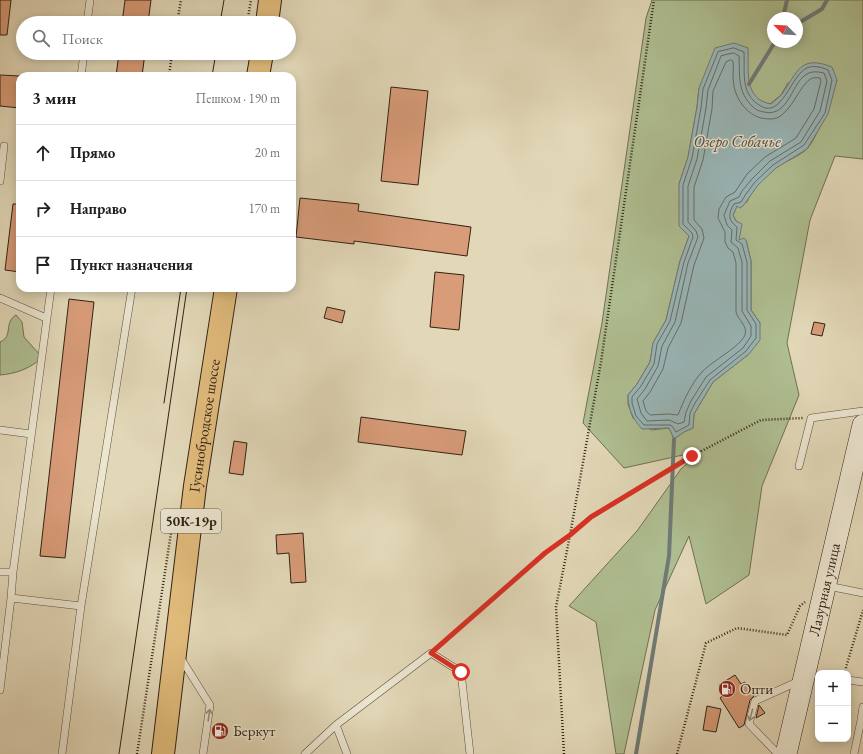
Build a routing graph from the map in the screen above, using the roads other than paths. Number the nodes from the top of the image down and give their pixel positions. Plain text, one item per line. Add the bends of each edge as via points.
1 (90, 0) edge
2 (270, 0) edge
3 (88, 16) edge
4 (268, 16) edge
5 (83, 60) edge
6 (261, 60) edge
7 (82, 72) edge
8 (259, 72) edge
9 (4, 146) dead end
10 (0, 181) edge
11 (50, 292) edge
12 (131, 292) edge
13 (225, 292) edge
14 (0, 298) edge
15 (46, 318) junction
16 (863, 411) edge
17 (863, 425) edge
18 (0, 430) edge
19 (31, 434) junction
20 (858, 465) edge
21 (799, 466) dead end
22 (0, 572) edge
23 (13, 572) junction
24 (825, 585) junction
25 (863, 593) edge
26 (11, 598) junction
27 (81, 606) junction
28 (175, 649) junction
29 (807, 675) junction
30 (851, 680) edge
31 (863, 682) edge
32 (0, 690) edge
33 (863, 707) edge
34 (336, 725) junction
35 (62, 754) edge
36 (163, 754) edge
37 (203, 754) edge
38 (305, 754) edge
39 (347, 754) edge
40 (470, 754) edge
41 (778, 754) edge
42 (786, 754) edge
43 (854, 754) edge

1 - 3 lane
2 - 4 main road
5 - 7 lane
6 - 8 main road
9 - 10 lane
11 - 15 lane
12 - 27 lane
13 - 28 main road, Гусинобродское шоссе / 50К-19р via 195,486
14 - 15 lane
15 - 19 lane
16 - 21 lane via 811,418
17 - 20 street, Лазурная улица
18 - 19 lane
19 - 23 lane
20 - 24 street, Лазурная улица
22 - 23 lane
23 - 26 lane
24 - 25 lane
24 - 29 street, Лазурная улица
26 - 27 lane
26 - 32 lane
27 - 35 lane
28 - 36 main road, Гусинобродское шоссе / 50К-19р
37 -> 28 lane via 210,705
29 -> 41 lane via 755,700 749,724
29 - 42 street, Лазурная улица
30 - 31 lane
33 - 43 lane
34 - 38 lane
34 - 39 lane
34 - 40 lane via 431,653 461,672

